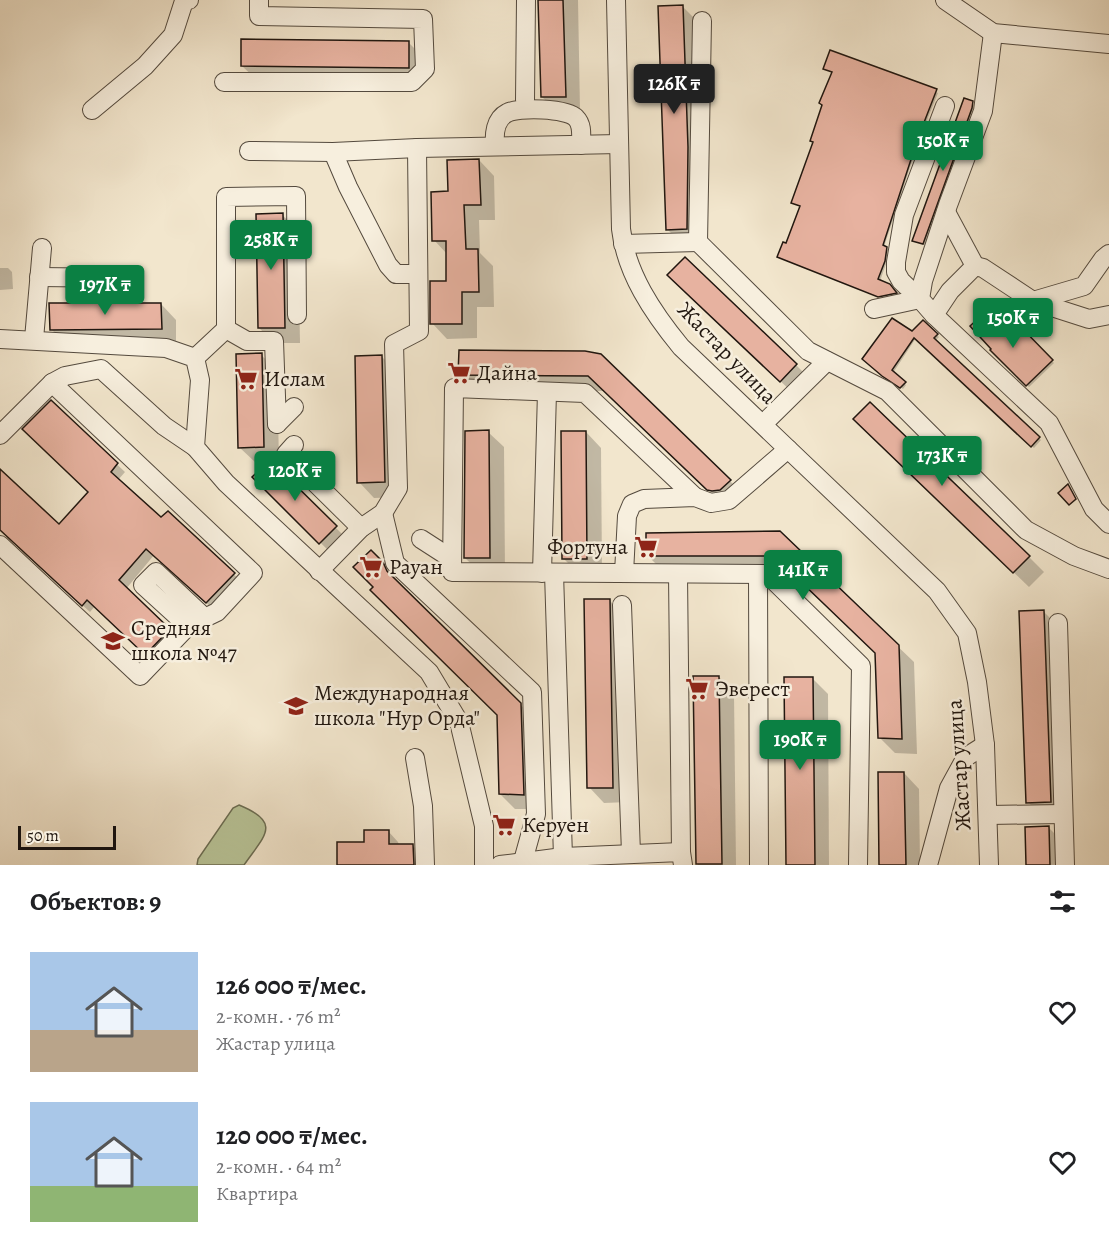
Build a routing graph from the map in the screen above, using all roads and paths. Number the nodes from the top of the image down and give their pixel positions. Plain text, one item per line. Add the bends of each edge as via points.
1 (189, 0) edge
2 (259, 0) edge
3 (526, 0) edge
4 (616, 0) edge
5 (945, 0) edge
6 (702, 21) dead end
7 (993, 33) junction
8 (1109, 44) edge
9 (224, 82) dead end
10 (525, 100) dead end
11 (945, 106) dead end
12 (92, 110) dead end
13 (619, 144) junction
14 (581, 145) junction
15 (495, 146) junction
16 (417, 148) junction
17 (249, 151) dead end
18 (333, 152) junction
19 (946, 212) junction
20 (698, 242) junction
21 (623, 244) junction
22 (42, 248) dead end
23 (1109, 254) edge
24 (975, 266) junction
25 (418, 274) junction
26 (39, 277) junction
27 (126, 278) dead end
28 (920, 299) junction
29 (1033, 301) junction
30 (874, 309) dead end
31 (297, 315) dead end
32 (934, 315) junction
33 (1109, 315) edge
34 (226, 329) junction
35 (0, 339) edge
36 (34, 339) junction
37 (195, 358) junction
38 (827, 361) junction
39 (52, 383) junction
40 (547, 392) junction
41 (294, 407) dead end
42 (763, 424) junction
43 (0, 435) edge
44 (294, 446) dead end
45 (195, 447) junction
46 (788, 449) junction
47 (695, 497) junction
48 (383, 513) junction
49 (1109, 524) edge
50 (361, 528) junction
51 (421, 539) dead end
52 (0, 544) edge
53 (452, 558) junction
54 (1109, 569) edge
55 (319, 571) junction
56 (548, 573) junction
57 (624, 573) junction
58 (678, 574) junction
59 (758, 574) junction
60 (622, 605) dead end
61 (204, 617) junction
62 (1058, 623) dead end
63 (188, 626) junction
64 (985, 746) junction
65 (415, 758) dead end
66 (1063, 814) junction
67 (988, 815) junction
68 (631, 853) junction
69 (564, 857) junction
70 (682, 858) edge
71 (523, 861) junction
72 (425, 865) edge
73 (484, 865) edge
74 (500, 865) edge
75 (759, 865) edge
76 (858, 865) edge
77 (928, 865) edge
78 (989, 865) edge
79 (1065, 865) edge

1 - 12 street via 184,1 173,35 145,66
2 - 9 street via 259,16 423,19 426,69 412,82
3 - 10 street
4 - 13 street, Жастар улица
5 - 7 street
6 - 20 street
7 - 8 street
7 - 19 street via 983,111
11 - 28 street via 904,215 896,262 901,281
13 - 14 street
13 - 21 street, Жастар улица
14 - 15 street
14 - 15 street via 581,128 575,117 561,111 531,110 507,112 498,120
15 - 16 street
16 - 18 street
16 - 25 street
17 - 18 street
18 - 25 street via 388,265 396,274
19 - 24 street
19 - 28 street
20 - 21 street
20 - 38 street via 808,351
21 - 42 street, Жастар улица via 637,280 664,326
22 - 26 street
23 - 29 street via 1084,286
24 - 29 street
24 - 32 street via 950,291
25 - 48 street via 419,331 394,344 398,488
26 - 27 street
26 - 36 street
28 - 30 street
28 - 32 street
29 - 33 street via 1089,319
31 - 34 street via 297,196 226,197
32 - 49 street via 1049,423 1094,508
34 - 37 street
34 - 41 street via 247,340 274,341 277,424
35 - 36 street
36 - 37 street via 166,348
37 - 45 street via 200,380
38 - 42 street
38 - 54 street via 887,391 1026,530 1074,556
39 - 43 street
39 - 45 street via 101,369 164,426
39 - 61 street via 253,573 217,612
40 - 47 street via 585,393
40 - 53 street via 454,388
40 - 56 street
42 - 46 street, Жастар улица
44 - 50 street via 286,454
45 - 55 street via 226,483
46 - 47 street via 729,500 711,503
46 - 64 street, Жастар улица via 937,591 967,633
47 - 57 street via 632,504 627,516
48 - 50 street
48 - 71 street via 395,563 532,692 536,814
50 - 55 street
51 - 53 street
52 - 63 street via 140,676
53 - 56 street via 452,572
55 - 73 street via 429,672 459,722 484,826
56 - 57 street
56 - 69 street
57 - 58 street
58 - 59 street
58 - 70 street
59 - 75 street
59 - 76 street via 767,574 861,666
60 - 68 street
61 - 63 street
61 - 63 street via 156,572 143,585
62 - 66 street
64 - 67 street, Жастар улица
64 - 77 street via 966,757 949,788
65 - 72 street via 423,806
66 - 67 street
66 - 79 street
67 - 78 street, Жастар улица
68 - 69 street
68 - 70 street
69 - 71 street
71 - 74 street

